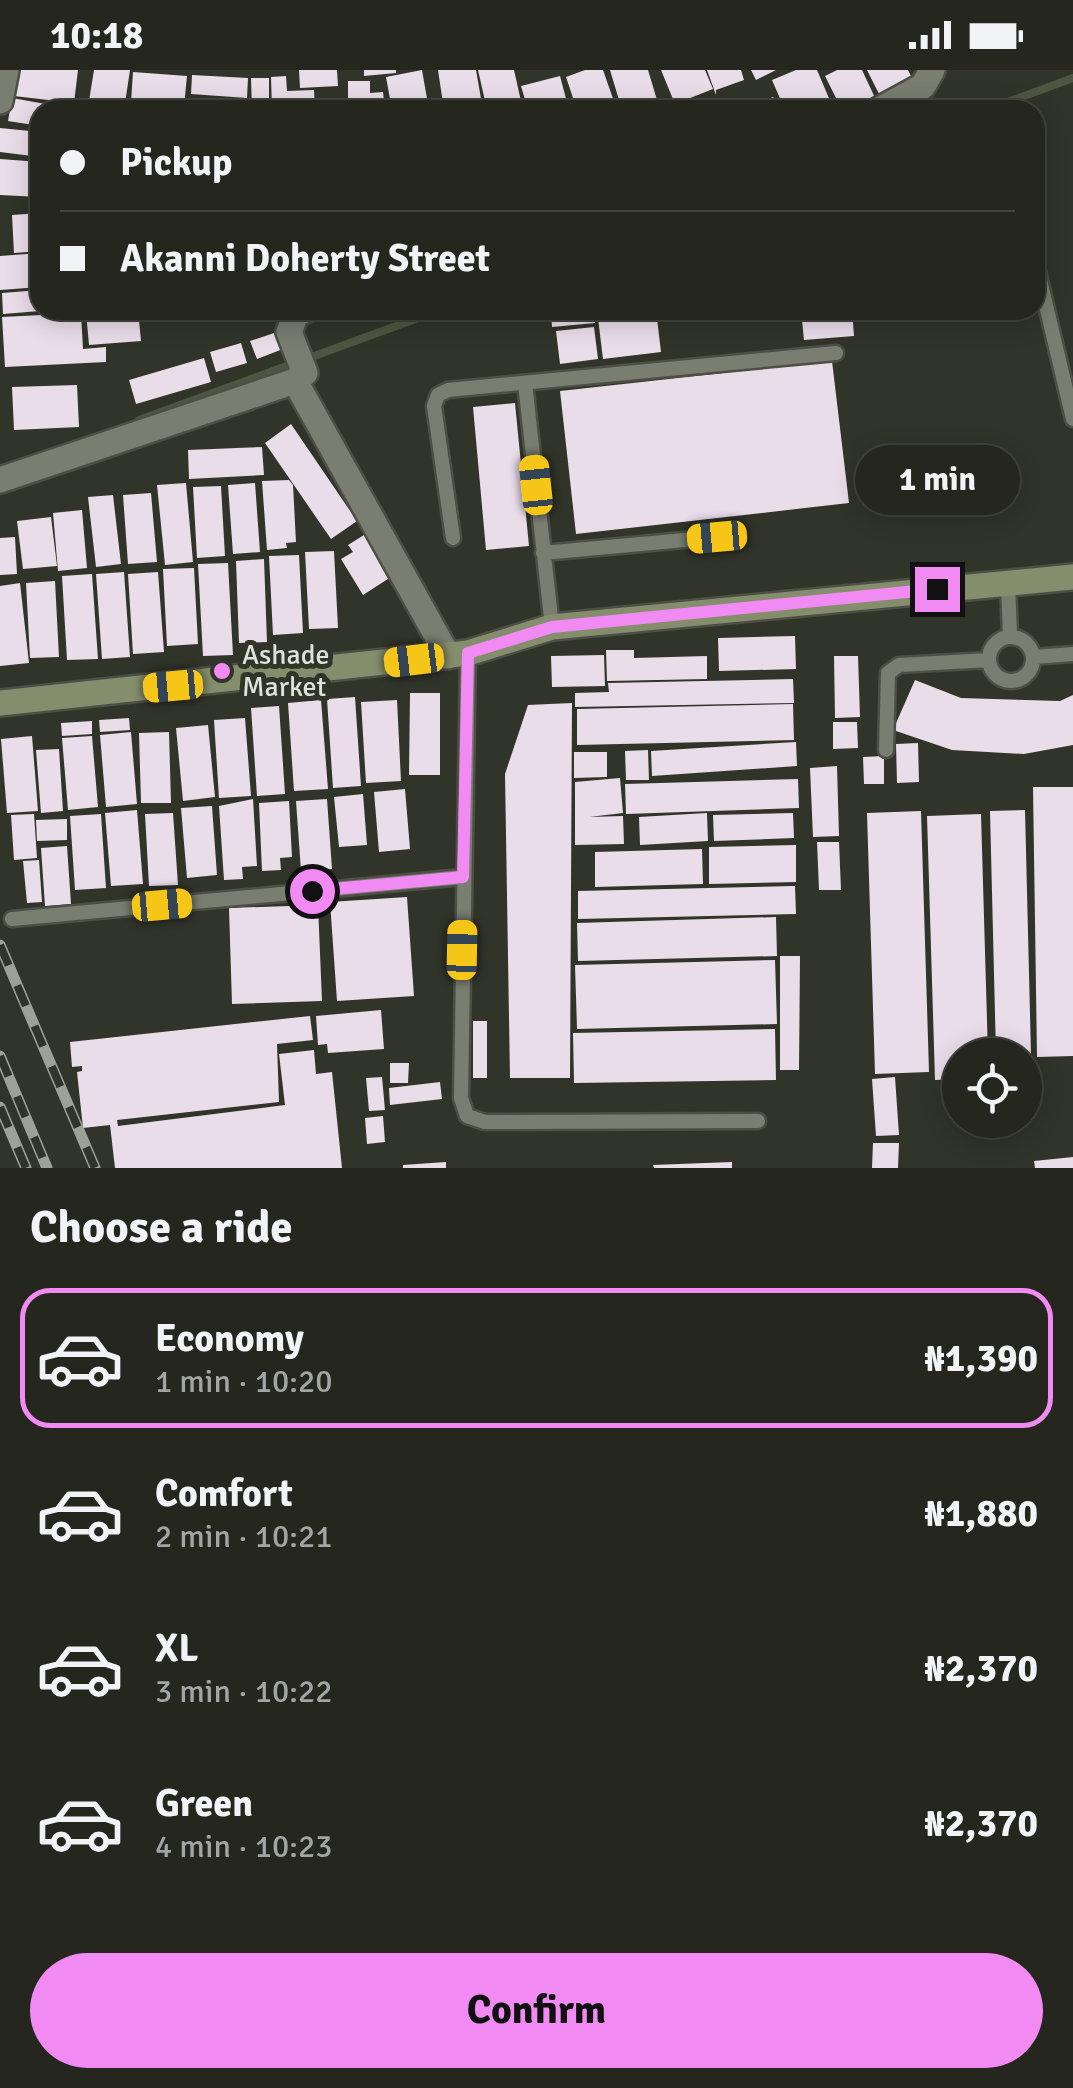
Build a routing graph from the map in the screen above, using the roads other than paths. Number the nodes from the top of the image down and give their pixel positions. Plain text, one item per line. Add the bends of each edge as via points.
1 (6, 70) edge
2 (932, 70) edge
3 (897, 100) edge
4 (0, 102) edge
5 (1045, 301) edge
6 (293, 320) edge
7 (836, 354) dead end
8 (298, 373) junction
9 (525, 383) junction
10 (1073, 420) edge
11 (0, 480) edge
12 (717, 537) dead end
13 (453, 538) dead end
14 (543, 553) junction
15 (1073, 577) edge
16 (1008, 583) junction
17 (552, 627) junction
18 (1010, 636) junction
19 (458, 654) junction
20 (1073, 654) edge
21 (1034, 657) junction
22 (989, 660) junction
23 (0, 703) edge
24 (886, 750) dead end
25 (463, 877) junction
26 (12, 920) dead end
27 (758, 1121) dead end

1 - 4 street
2 - 3 street via 923,86
5 - 10 lane
6 - 8 street via 288,332
7 - 9 lane
8 - 11 street
8 - 19 street
9 - 13 lane via 438,395 434,406
9 - 14 lane
12 - 14 lane
14 - 17 lane
15 - 16 street
16 - 17 street
16 - 18 lane
17 - 19 street
18 - 21 lane via 1026,642
18 - 22 lane via 994,644
19 - 23 street
19 - 25 lane
20 - 21 lane
21 - 22 lane via 1028,673 1012,681 996,675
22 - 24 lane via 899,665 888,673
25 - 26 lane
25 - 27 lane via 461,1098 468,1116 486,1122

